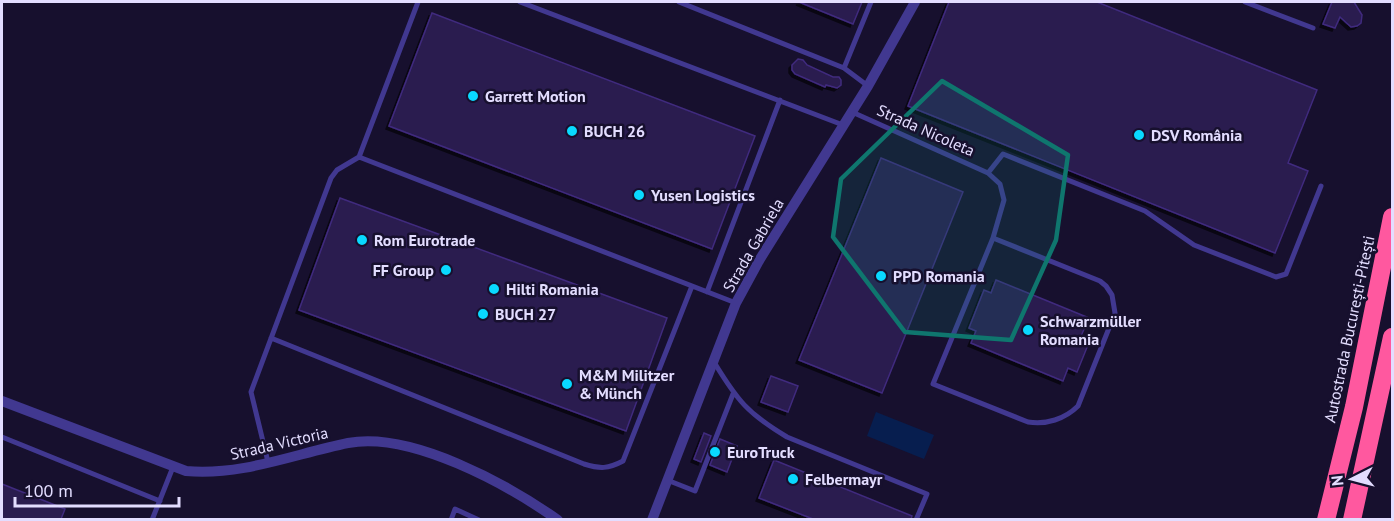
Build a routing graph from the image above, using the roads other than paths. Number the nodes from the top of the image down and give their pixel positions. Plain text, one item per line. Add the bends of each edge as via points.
1 (418, 2) edge
2 (520, 2) edge
3 (680, 2) edge
4 (871, 2) edge
5 (915, 2) edge
6 (1245, 2) edge
7 (1313, 28) dead end
8 (844, 68) junction
9 (868, 86) junction
10 (780, 100) junction
11 (852, 112) junction
12 (843, 125) junction
13 (359, 157) junction
14 (988, 173) junction
15 (1321, 186) dead end
16 (1392, 217) edge
17 (993, 238) junction
18 (692, 286) junction
19 (708, 292) junction
20 (736, 303) junction
21 (1392, 336) edge
22 (271, 339) junction
23 (713, 361) junction
24 (1392, 371) edge
25 (733, 394) junction
26 (2, 401) edge
27 (2, 437) edge
28 (268, 464) junction
29 (173, 467) junction
30 (667, 480) junction
31 (160, 501) junction
32 (152, 519) edge
33 (451, 519) edge
34 (479, 519) edge
35 (558, 519) edge
36 (652, 519) edge
37 (916, 519) edge
38 (1326, 519) edge
39 (1353, 519) edge

1 - 13 lane
2 - 10 lane
3 - 8 lane
4 - 8 lane
5 - 9 street, Strada Gabriela
6 - 7 lane
8 - 9 lane
9 - 11 street, Strada Gabriela
10 - 12 lane
10 - 19 lane
11 - 12 street, Strada Gabriela
11 - 14 lane, Strada Nicoleta
12 - 20 street, Strada Gabriela
13 - 18 lane
13 - 22 lane via 331,178
14 - 15 lane via 1003,154 1145,211 1194,246 1276,277 1286,274
14 - 17 lane via 1000,184 1004,200
16 - 38 highway, Autostrada București-Pitești via 1354,407
17 - 17 lane via 1100,281 1112,295 1115,313 1078,406 1055,420 1028,422 933,384
18 - 19 lane
18 - 22 lane via 623,461 610,468 584,464
19 - 20 lane
20 - 23 street, Strada Gabriela
21 - 39 highway
22 - 28 lane via 251,392
23 - 25 lane
23 - 30 street, Strada Gabriela
24 - 39 highway
25 - 30 lane via 695,491
25 - 37 lane via 752,414 787,437 927,494
26 - 29 street, Strada Victoria
27 - 31 lane
28 - 29 street, Strada Victoria via 202,473
28 - 35 street, Strada Victoria via 351,442 393,443 457,464
29 - 31 lane
30 - 36 street, Strada Gabriela
31 - 32 lane
33 - 34 lane via 455,509

